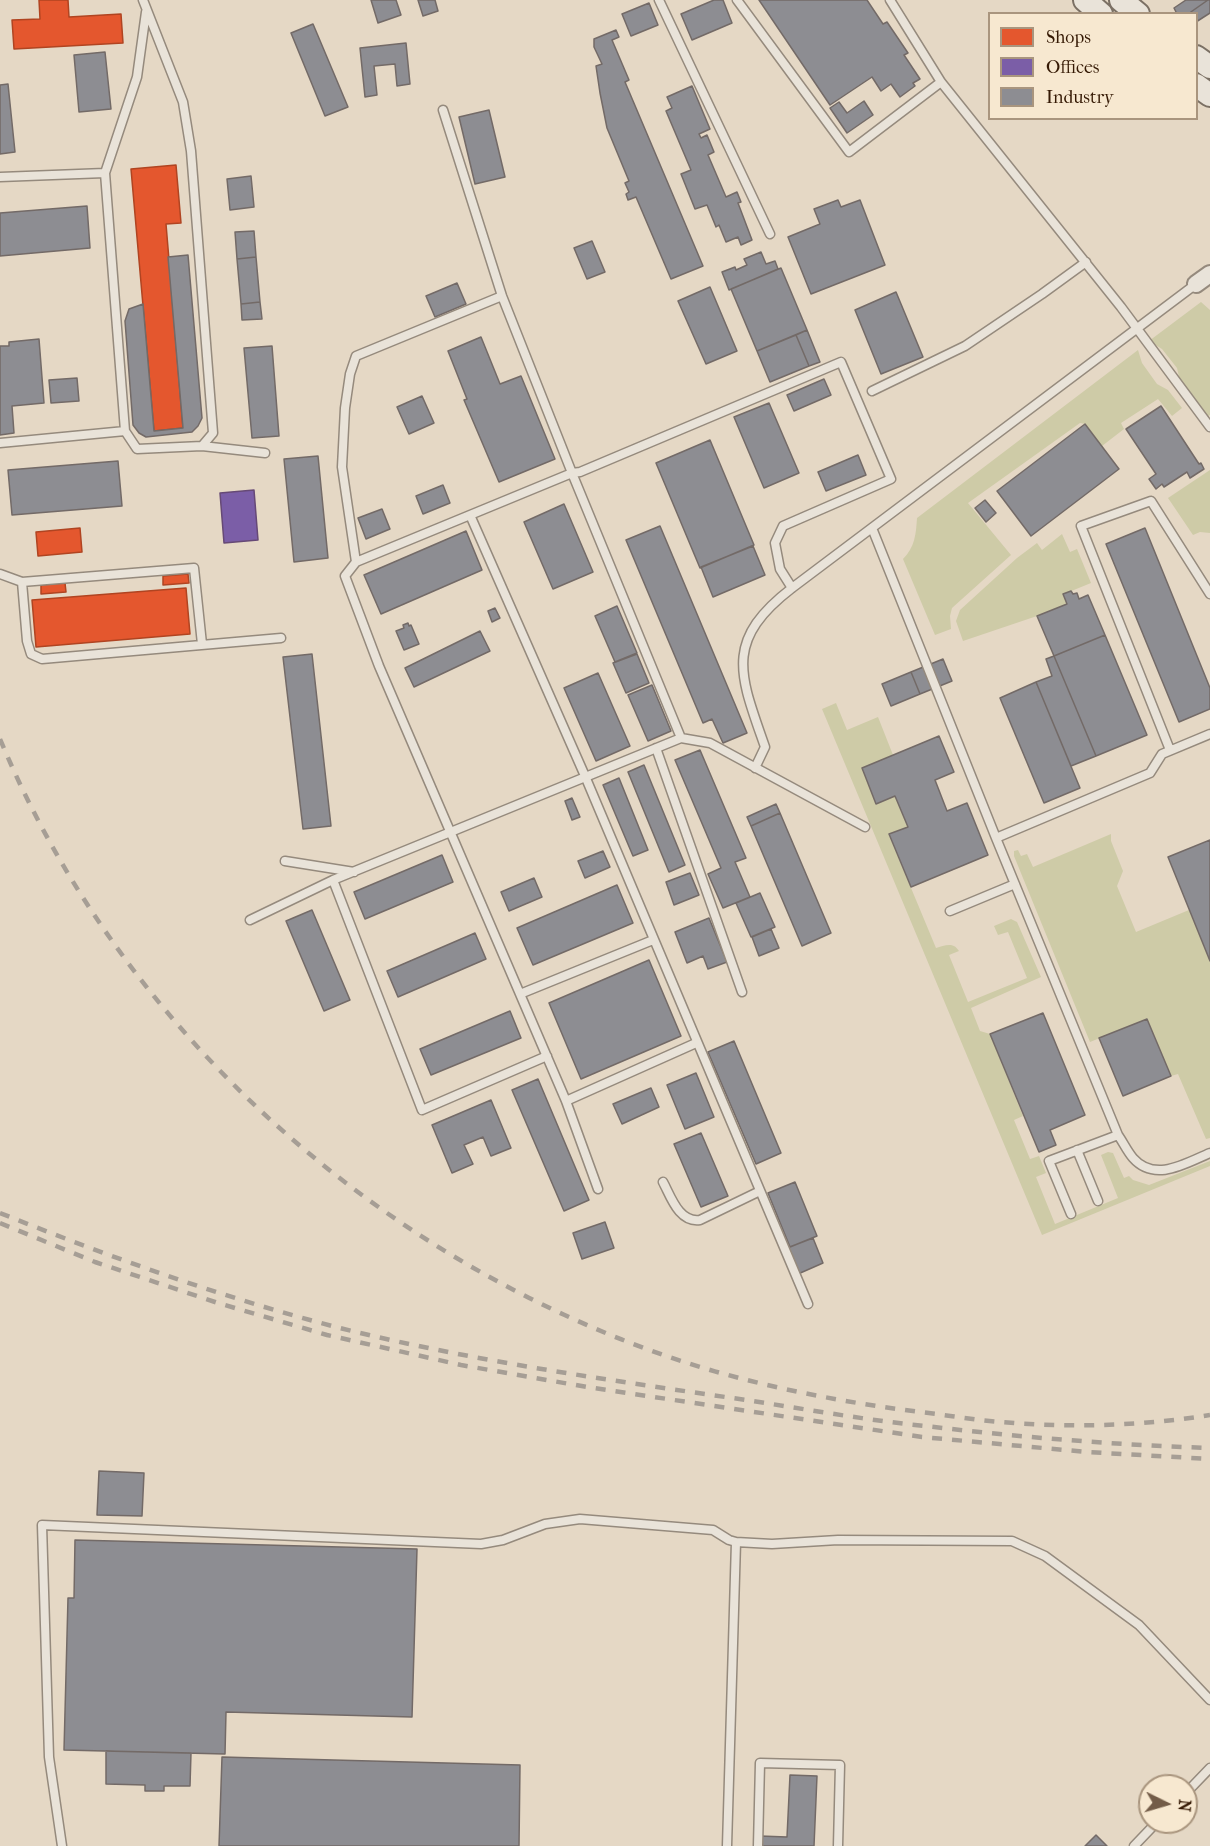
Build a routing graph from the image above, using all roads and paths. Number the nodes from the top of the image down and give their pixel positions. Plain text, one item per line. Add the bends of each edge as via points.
1 (143, 0) edge
2 (659, 0) edge
3 (737, 0) edge
4 (890, 0) edge
5 (1085, 0) edge
6 (1119, 0) edge
7 (146, 11) junction
8 (1100, 12) edge
9 (1105, 12) edge
10 (1135, 12) edge
11 (1198, 58) edge
12 (1210, 67) edge
13 (941, 82) junction
14 (442, 110) dead end
15 (105, 173) junction
16 (0, 177) edge
17 (770, 234) dead end
18 (1086, 262) junction
19 (1203, 279) edge
20 (502, 296) junction
21 (1137, 329) junction
22 (872, 391) dead end
23 (1210, 427) edge
24 (125, 431) junction
25 (0, 443) edge
26 (202, 446) junction
27 (265, 453) dead end
28 (572, 473) junction
29 (470, 515) junction
30 (872, 528) junction
31 (356, 562) junction
32 (0, 574) edge
33 (22, 582) junction
34 (792, 588) junction
35 (1210, 594) edge
36 (281, 638) dead end
37 (202, 644) junction
38 (1210, 734) edge
39 (681, 738) junction
40 (656, 748) junction
41 (1170, 750) junction
42 (756, 768) junction
43 (585, 776) junction
44 (865, 827) dead end
45 (450, 832) junction
46 (996, 838) junction
47 (285, 861) dead end
48 (354, 872) junction
49 (333, 880) junction
50 (1014, 884) junction
51 (950, 910) dead end
52 (250, 920) dead end
53 (653, 940) junction
54 (742, 992) dead end
55 (520, 994) junction
56 (696, 1042) junction
57 (547, 1056) junction
58 (566, 1101) junction
59 (1118, 1135) junction
60 (1077, 1150) junction
61 (1210, 1153) edge
62 (663, 1182) dead end
63 (598, 1189) dead end
64 (760, 1191) junction
65 (1098, 1201) dead end
66 (1071, 1214) dead end
67 (808, 1304) dead end
68 (736, 1542) junction
69 (1210, 1700) edge
70 (1210, 1768) edge
71 (1198, 1780) edge
72 (1146, 1834) edge
73 (62, 1846) edge
74 (727, 1846) edge
75 (758, 1846) edge
76 (838, 1846) edge
77 (1134, 1846) edge

1 - 7 lane
2 - 17 lane
3 - 13 lane via 849,152
4 - 13 lane
5 - 8 main road
6 - 9 lane
6 - 10 main road
7 - 15 lane via 137,77
7 - 26 lane via 183,102 190,151 213,433
11 - 12 main road
13 - 18 lane
14 - 20 lane
15 - 16 lane
15 - 24 lane
18 - 21 lane
18 - 22 lane via 965,346
19 - 21 lane
20 - 28 lane
20 - 31 lane via 356,356 345,408 342,467
21 - 23 lane
21 - 30 lane
24 - 25 lane
24 - 26 lane via 137,448
26 - 27 lane
28 - 29 lane
28 - 34 lane via 841,362 891,479 783,526 775,543 780,569
28 - 39 lane
29 - 31 lane
29 - 43 lane
30 - 34 lane
30 - 46 lane
31 - 45 lane via 345,576
32 - 33 lane
33 - 37 lane via 27,641 31,654 42,659
33 - 37 lane via 194,568
34 - 42 lane via 757,621 744,648 744,685 765,747
35 - 41 lane via 1151,501 1081,526
36 - 37 lane
38 - 41 lane
39 - 40 lane
39 - 42 lane via 710,743
40 - 43 lane
40 - 54 lane
41 - 46 lane via 1162,754 1150,773
42 - 44 lane
43 - 45 lane
43 - 53 lane
45 - 48 lane
45 - 55 lane
46 - 50 lane
47 - 48 lane
48 - 49 lane
49 - 52 lane
49 - 57 lane via 422,1110
50 - 51 lane
50 - 59 lane
53 - 55 lane
53 - 56 lane
55 - 57 lane
56 - 58 lane
56 - 64 lane
57 - 58 lane
58 - 63 lane
59 - 60 lane
59 - 61 lane via 1134,1160 1151,1170 1165,1171
60 - 65 lane
60 - 66 lane via 1049,1161
62 - 64 lane via 678,1211 694,1221
64 - 67 lane
68 - 69 lane via 1012,1541 1045,1556 1139,1625
68 - 73 lane via 713,1530 580,1519 545,1524 481,1544 42,1525 49,1757
68 - 74 lane
70 - 71 lane
72 - 77 lane
75 - 76 lane via 760,1763 840,1765

